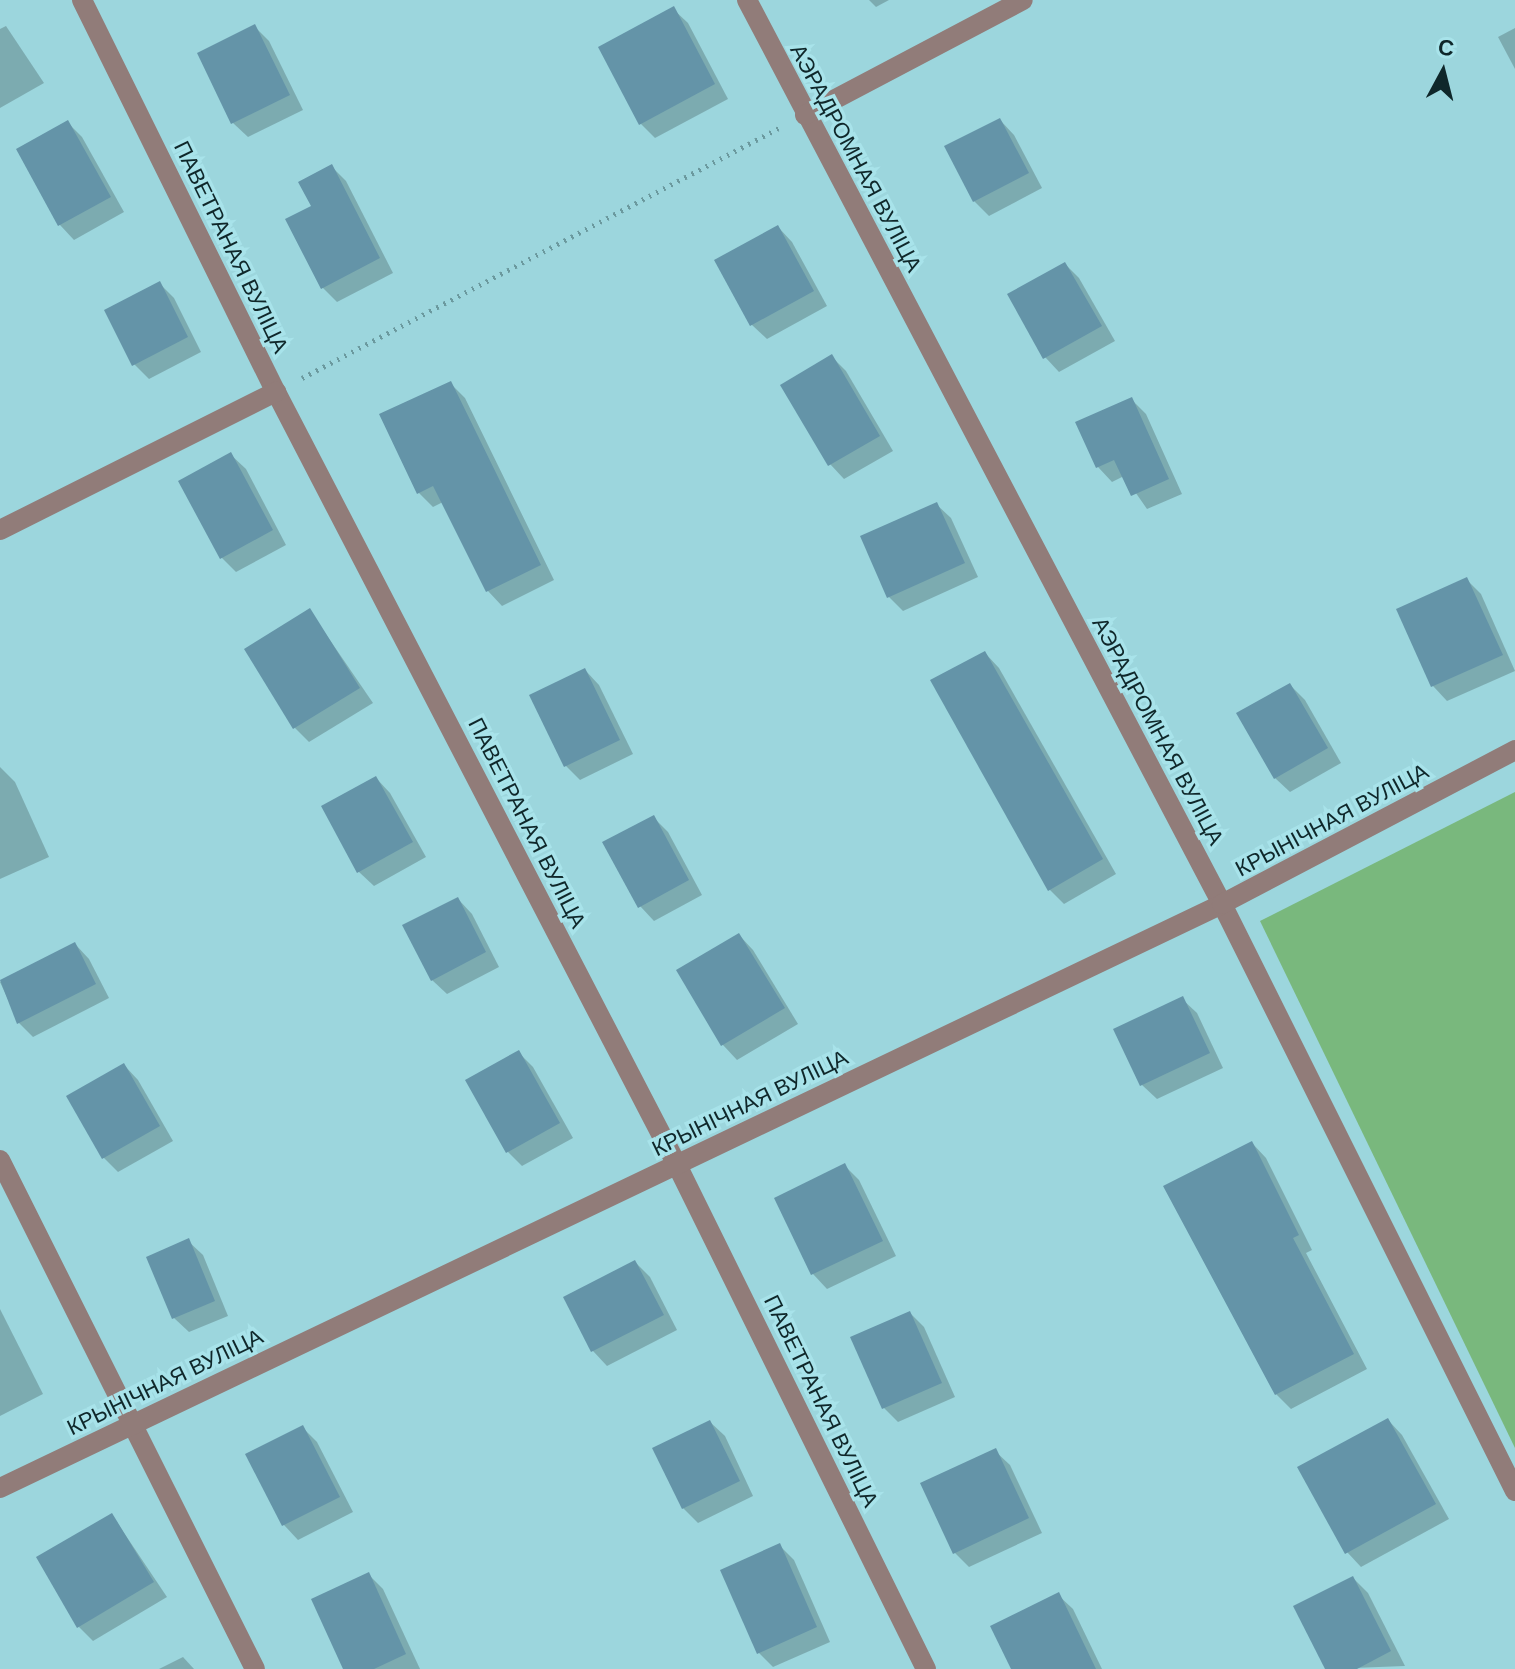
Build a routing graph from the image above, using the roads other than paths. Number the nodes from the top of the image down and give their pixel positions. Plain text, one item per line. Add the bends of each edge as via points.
1 (82, 0) edge
2 (747, 0) edge
3 (1023, 0) edge
4 (805, 115) junction
5 (276, 392) junction
6 (0, 530) edge
7 (1515, 750) edge
8 (1222, 904) junction
9 (0, 1160) edge
10 (677, 1165) junction
11 (133, 1424) junction
12 (0, 1488) edge
13 (1515, 1491) edge
14 (255, 1669) edge
15 (926, 1669) edge

1 - 5 street, ПАВЕТРАНАЯ ВУЛІЦА
2 - 4 street, АЭРАДРОМНАЯ ВУЛІЦА
3 - 4 street
4 - 8 street, АЭРАДРОМНАЯ ВУЛІЦА
5 - 6 street
5 - 10 street, ПАВЕТРАНАЯ ВУЛІЦА
7 - 8 street, КРЫНІЧНАЯ ВУЛІЦА
8 - 10 street, КРЫНІЧНАЯ ВУЛІЦА
8 - 13 street, АЭРАДРОМНАЯ ВУЛІЦА
9 - 11 street
10 - 11 street, КРЫНІЧНАЯ ВУЛІЦА
10 - 15 street, ПАВЕТРАНАЯ ВУЛІЦА
11 - 12 street, КРЫНІЧНАЯ ВУЛІЦА
11 - 14 street

